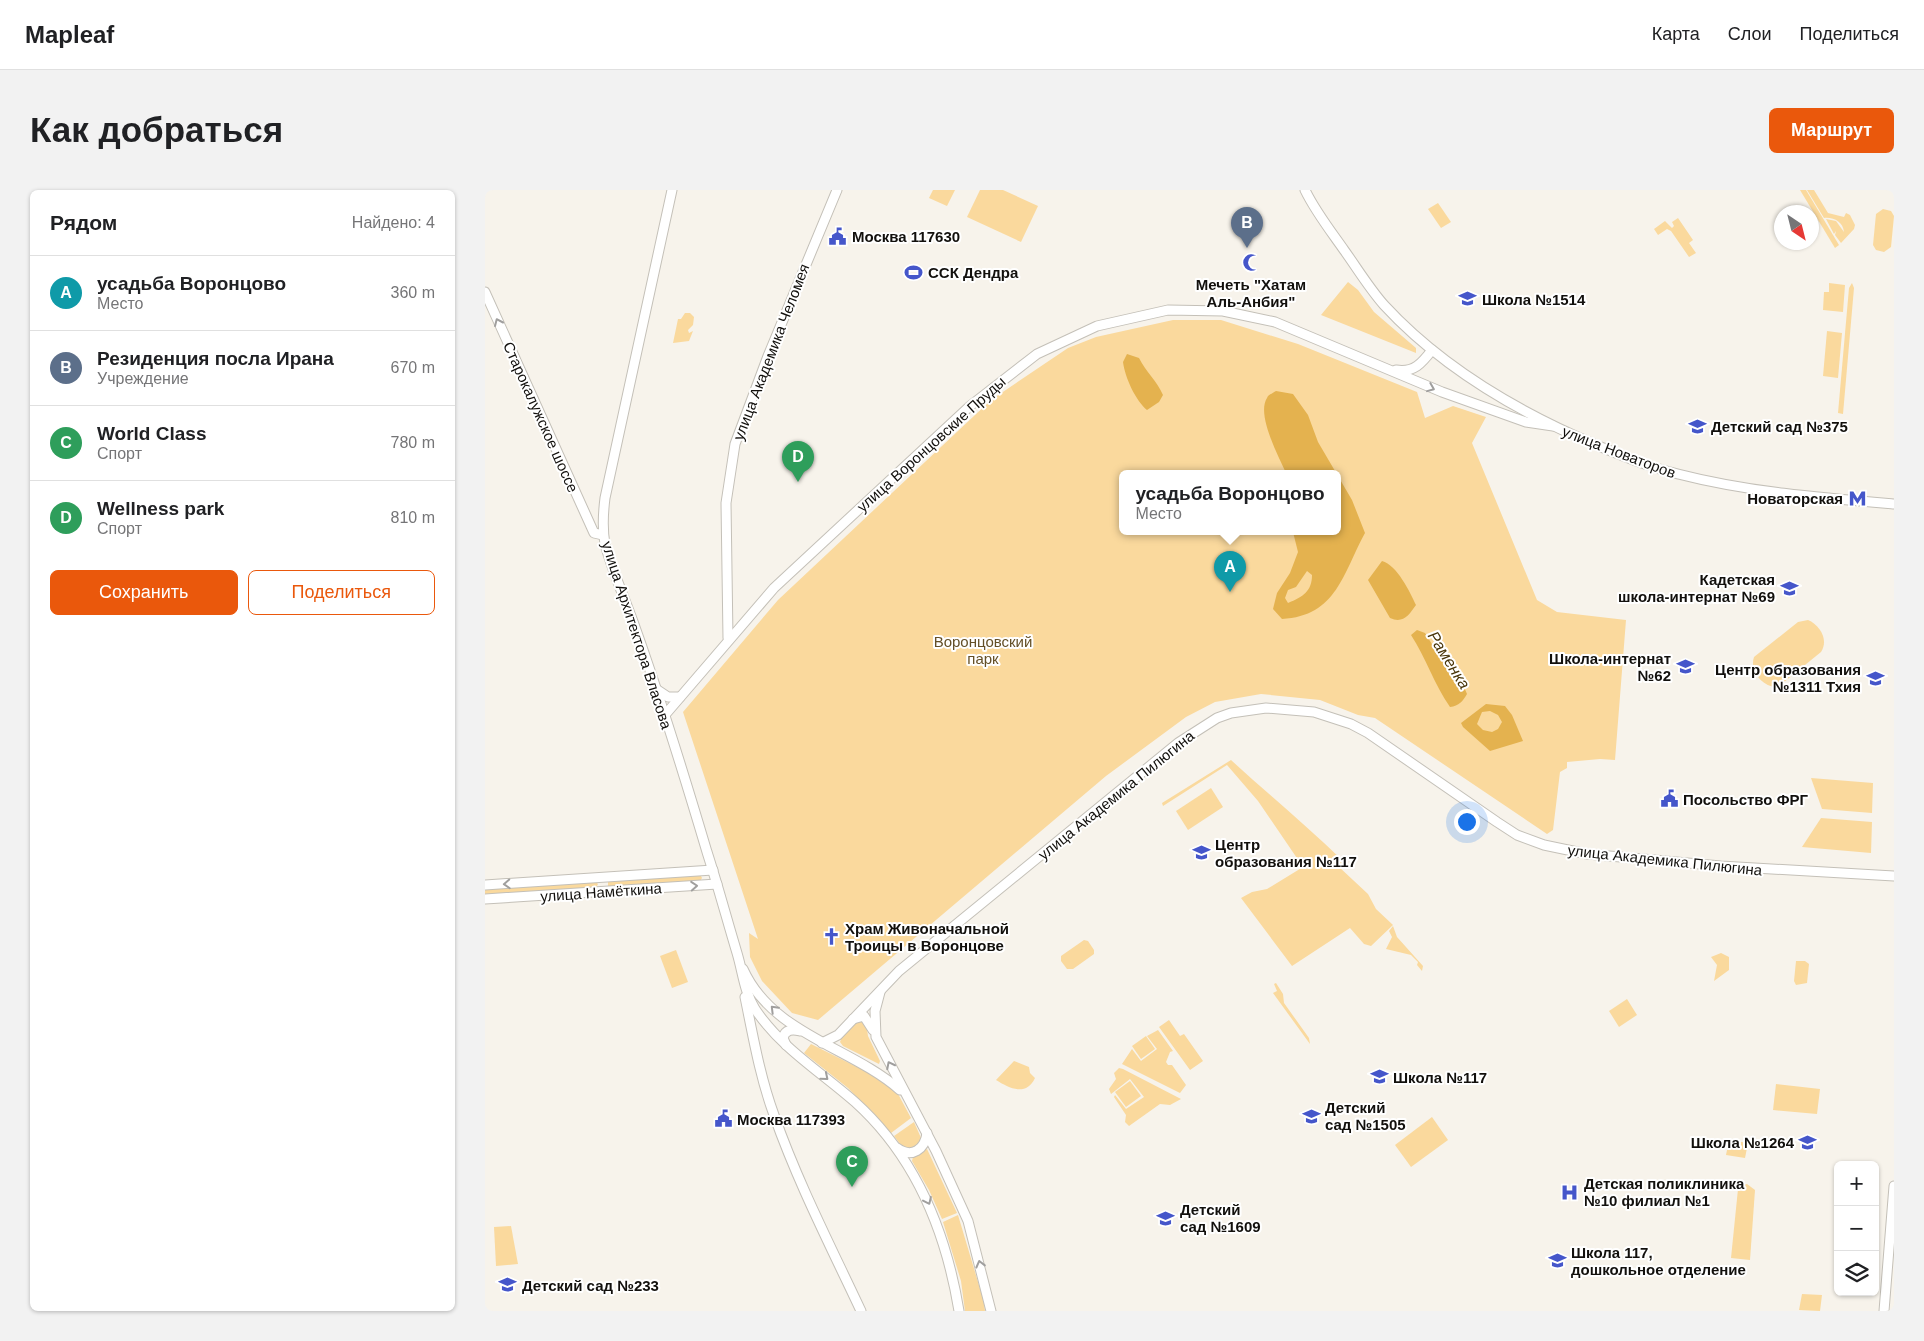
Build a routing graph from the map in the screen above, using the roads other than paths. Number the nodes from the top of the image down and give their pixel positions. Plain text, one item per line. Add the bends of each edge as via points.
1 (672, 190) edge
2 (837, 190) edge
3 (1305, 190) edge
4 (485, 292) edge
5 (1432, 350) junction
6 (1386, 368) junction
7 (1526, 422) joint
8 (1553, 426) junction
9 (1894, 504) edge
10 (603, 535) junction
11 (729, 638) junction
12 (655, 689) junction
13 (680, 697) junction
14 (664, 716) junction
15 (713, 870) junction
16 (1894, 876) edge
17 (596, 878) junction
18 (717, 884) junction
19 (485, 885) edge
20 (596, 892) junction
21 (485, 899) edge
22 (738, 957) junction
23 (743, 986) junction
24 (882, 989) junction
25 (851, 1020) junction
26 (767, 1025) junction
27 (801, 1031) junction
28 (752, 1032) junction
29 (876, 1037) junction
30 (822, 1043) junction
31 (787, 1047) junction
32 (904, 1093) junction
33 (927, 1133) junction
34 (893, 1144) junction
35 (1894, 1186) edge
36 (861, 1311) edge
37 (959, 1311) edge
38 (991, 1311) edge
39 (1884, 1311) edge

1 - 10 street, улица Архитектора Власова via 605,498
2 - 11 street, улица Академика Челомея via 755,387 735,444 726,503
3 - 5 street, улица Новаторов via 1369,286 1390,311
10 -> 4 street, Старокалужское шоссе via 594,533
5 - 6 street, улица Воронцовские Пруды via 1411,371
5 - 8 street, улица Новаторов via 1510,404
6 -> 7 street, улица Воронцовские Пруды via 1433,389
6 - 11 street, улица Воронцовские Пруды via 1275,322 1223,311 1168,310 1097,326 1037,354 970,406 774,588
7 - 8 street, улица Новаторов
8 - 9 street, улица Новаторов via 1677,474 1793,494
10 - 12 street, улица Архитектора Власова
11 - 13 street, улица Воронцовские Пруды
12 - 13 street via 668,697
12 - 14 street, улица Архитектора Власова
13 - 14 street, улица Воронцовские Пруды
14 - 15 street, улица Архитектора Власова
15 - 17 street, улица Намёткина
15 - 18 street, улица Архитектора Власова
16 - 24 street, улица Академика Пилюгина via 1721,866 1587,854 1544,845 1517,835 1351,724 1314,712 1266,708 1217,718 1178,743 899,971
17 -> 19 street, улица Намёткина
17 - 20 street via 603,884
20 -> 18 street, улица Намёткина
18 - 22 street, улица Архитектора Власова
20 - 21 street, улица Намёткина
22 - 23 street
27 -> 22 street, улица Академика Пилюгина via 760,994
23 - 26 street
23 - 28 street
24 - 25 street, улица Академика Пилюгина
24 - 29 street, улица Академика Пилюгина via 875,1011
25 - 29 street via 863,1016
25 - 30 street, улица Академика Пилюгина via 838,1035
26 - 28 street via 755,1027
26 - 31 street
27 - 30 street, улица Академика Пилюгина
27 - 31 street via 790,1030 784,1034
28 - 36 street via 761,1074 788,1153
32 -> 29 street, улица Академика Пилюгина
30 - 32 street, улица Академика Пилюгина via 873,1068
31 -> 34 street via 857,1104
32 - 33 street, улица Академика Пилюгина
33 - 34 street via 925,1144 916,1152 906,1153
38 -> 33 street, улица Академика Пилюгина via 972,1231
34 -> 37 street via 923,1192 937,1223
35 - 39 street

